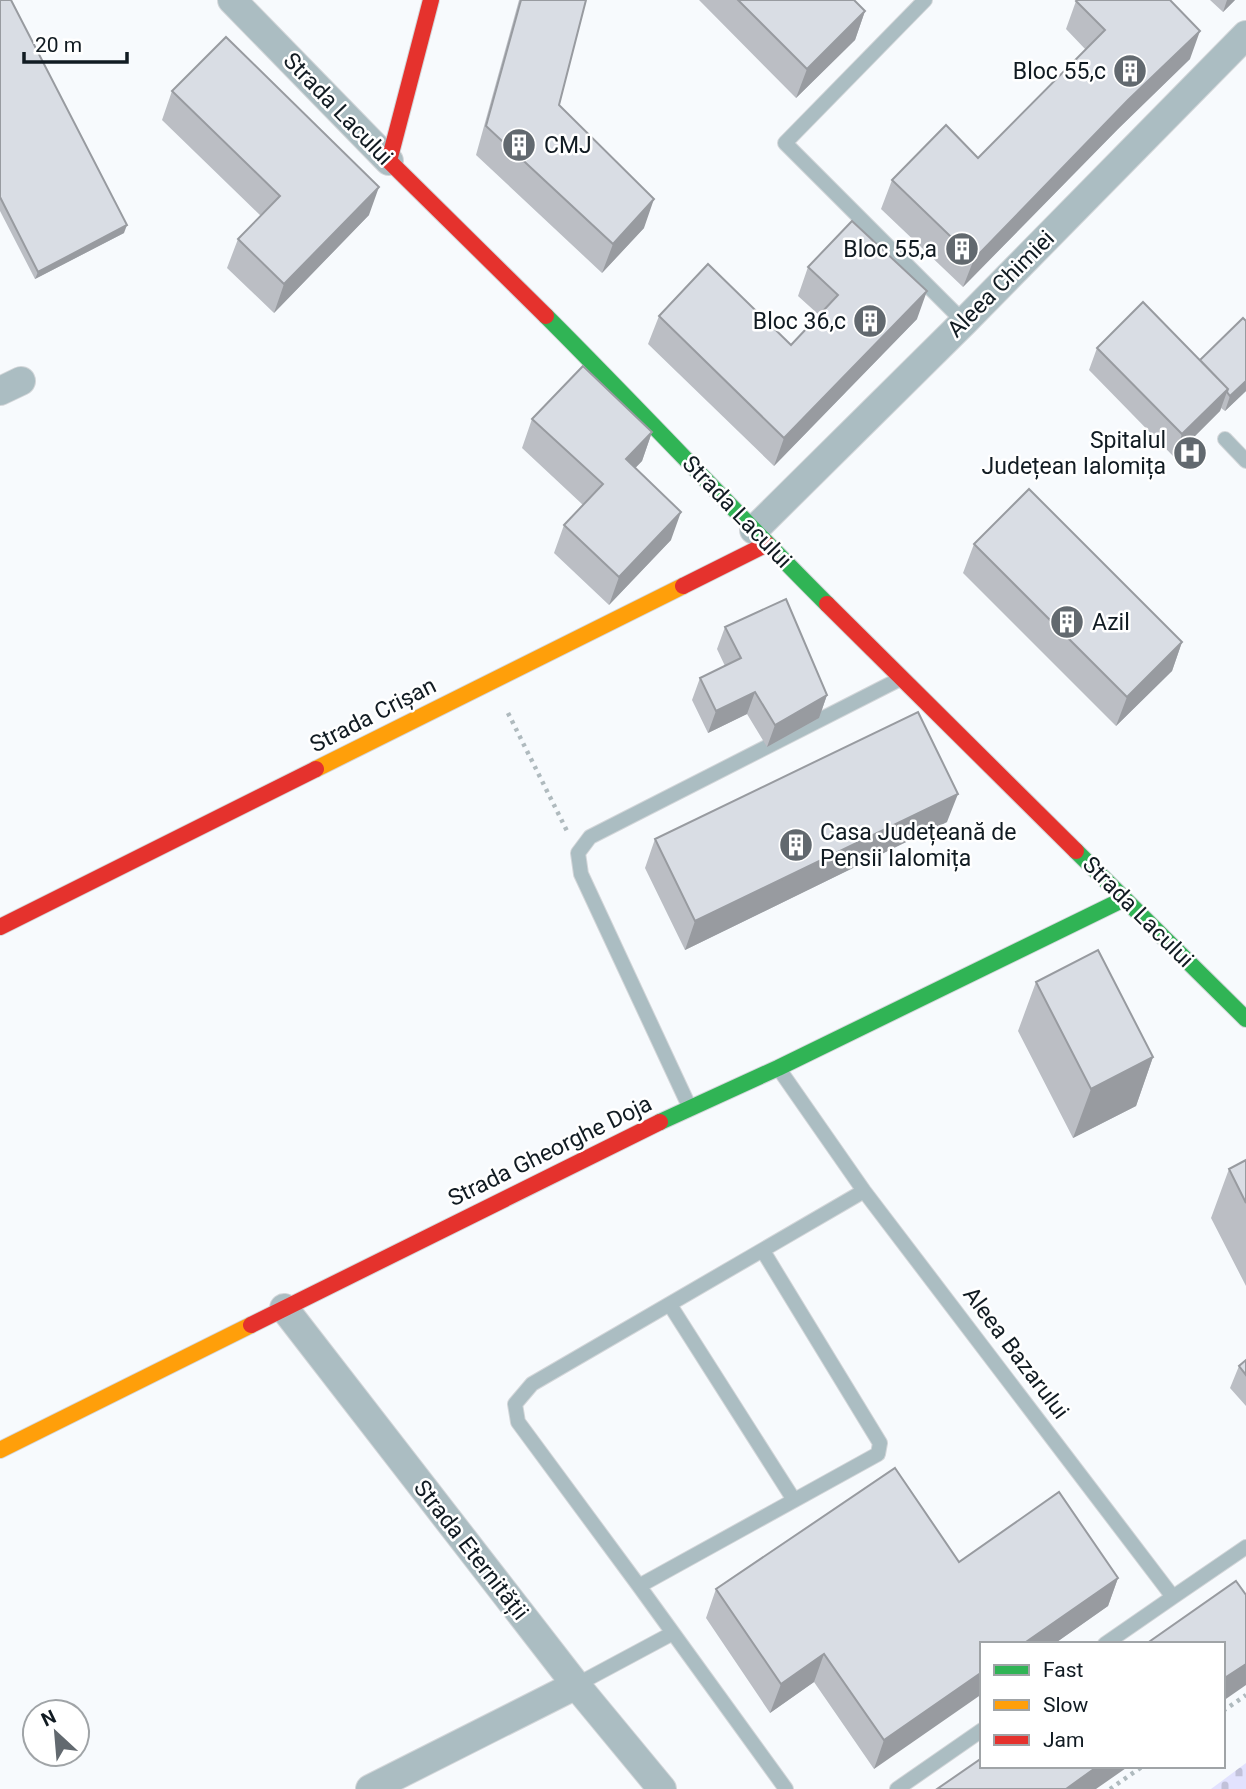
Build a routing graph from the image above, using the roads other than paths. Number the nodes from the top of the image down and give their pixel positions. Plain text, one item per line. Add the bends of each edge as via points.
1 (232, 0) edge
2 (431, 0) edge
3 (925, 0) edge
4 (1246, 34) edge
5 (389, 161) junction
6 (964, 322) junction
7 (1225, 439) dead end
8 (1246, 461) edge
9 (760, 537) junction
10 (902, 678) junction
11 (1124, 899) junction
12 (0, 927) edge
13 (1246, 1019) edge
14 (778, 1068) junction
15 (690, 1107) junction
16 (864, 1191) junction
17 (763, 1251) junction
18 (670, 1304) junction
19 (284, 1308) junction
20 (0, 1450) edge
21 (794, 1500) junction
22 (1246, 1547) edge
23 (639, 1586) junction
24 (1173, 1597) junction
25 (673, 1633) junction
26 (1108, 1642) edge
27 (576, 1685) junction
28 (980, 1731) edge
29 (370, 1789) edge
30 (662, 1789) edge
31 (786, 1789) edge
32 (897, 1789) edge

1 - 5 street, Strada Lacului
2 - 5 street
3 - 6 lane via 785,143
4 - 6 street, Aleea Chimiei
5 - 9 street, Strada Lacului via 612,382
6 - 9 street, Aleea Chimiei
7 - 8 lane
9 - 10 street, Strada Lacului
9 - 12 street, Strada Crișan via 492,681
10 - 11 street, Strada Lacului
10 - 15 lane via 590,837 578,853 581,874
11 - 13 street, Strada Lacului
11 - 14 street, Strada Gheorghe Doja
14 - 15 street, Strada Gheorghe Doja
14 - 16 lane, Aleea Bazarului
15 - 19 street, Strada Gheorghe Doja
16 - 17 lane
16 - 24 lane, Aleea Bazarului
17 - 18 lane
17 - 21 lane via 880,1443 878,1454
18 - 21 lane
18 - 23 lane via 533,1384 514,1404 517,1422
19 - 20 street, Strada Gheorghe Doja
19 - 27 street, Strada Eternității
21 - 23 lane
22 - 24 lane
23 - 25 lane
24 - 26 lane
25 - 27 lane
25 - 31 lane
27 - 29 street
27 - 30 street, Strada Eternității
28 - 32 lane

